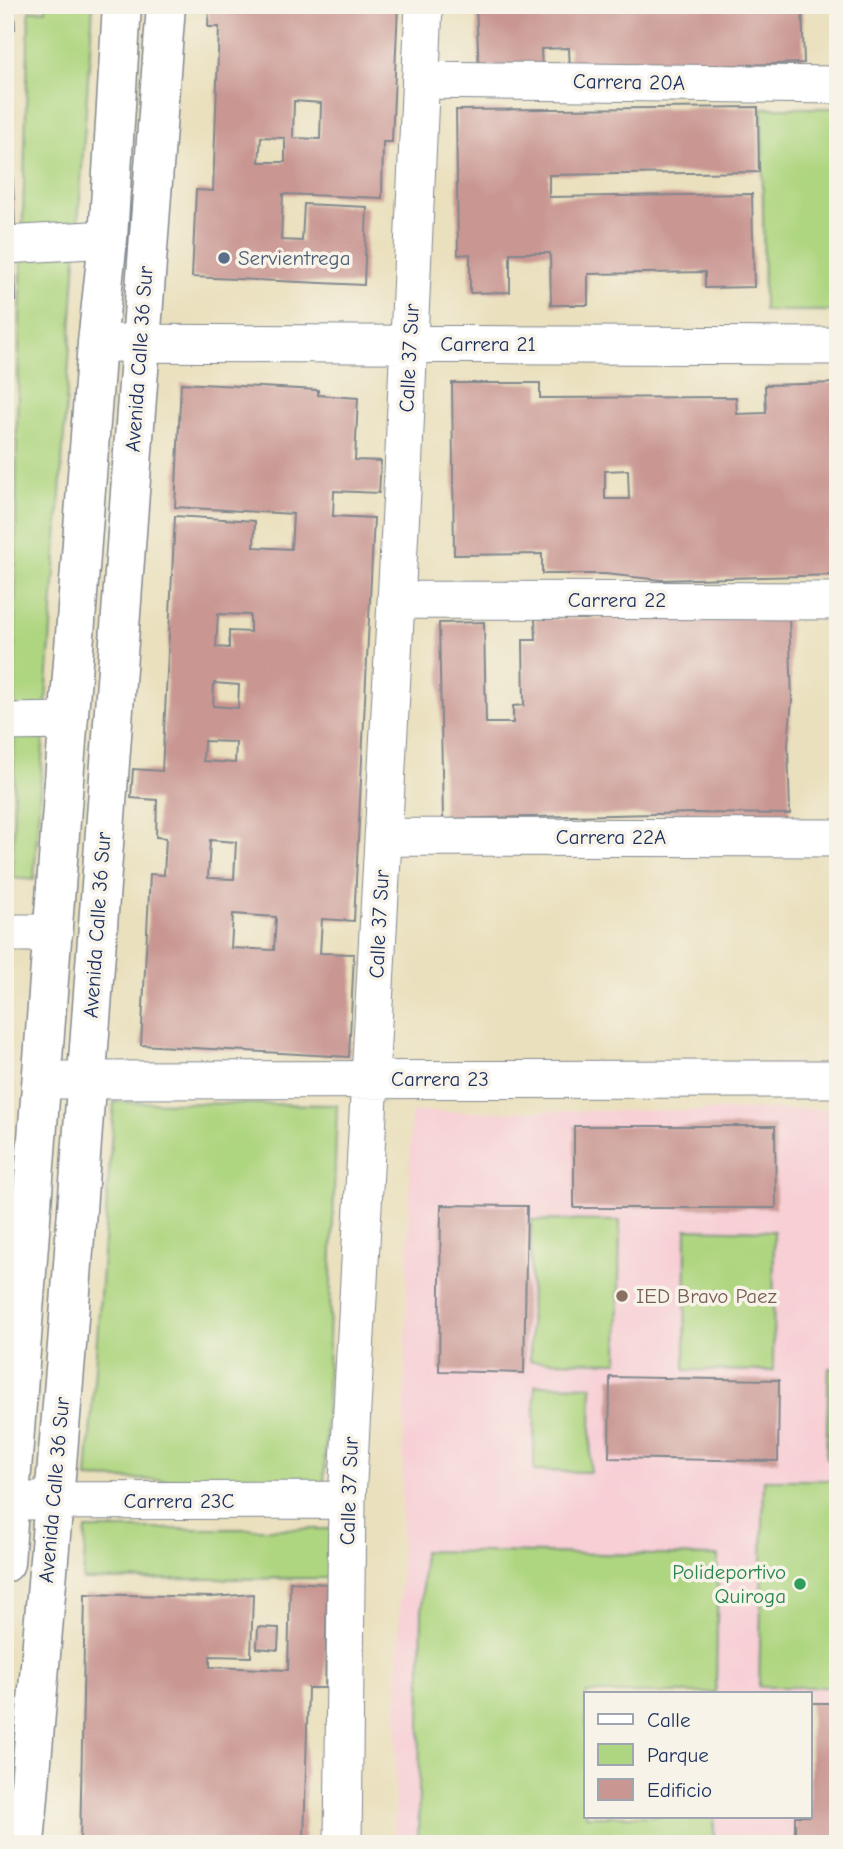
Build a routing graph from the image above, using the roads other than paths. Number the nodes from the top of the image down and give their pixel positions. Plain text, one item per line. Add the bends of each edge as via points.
1 (122, 5) edge
2 (166, 5) edge
3 (425, 5) edge
4 (421, 80) junction
5 (838, 85) edge
6 (108, 239) junction
7 (5, 245) edge
8 (97, 343) junction
9 (140, 343) junction
10 (409, 344) junction
11 (838, 346) edge
12 (396, 600) junction
13 (838, 601) edge
14 (69, 720) junction
15 (5, 722) edge
16 (383, 837) junction
17 (838, 838) edge
18 (5, 933) edge
19 (54, 933) junction
20 (86, 1079) junction
21 (370, 1079) junction
22 (838, 1079) edge
23 (42, 1080) junction
24 (347, 1500) junction
25 (10, 1501) junction
26 (53, 1501) junction
27 (5, 1563) edge
28 (25, 1844) edge
29 (343, 1844) edge

1 - 6 main road, Avenida Calle 36 Sur
2 - 9 main road, Avenida Calle 36 Sur
3 - 4 street, Calle 37 Sur
4 - 5 street, Carrera 20A
4 - 10 street, Calle 37 Sur
6 - 7 street
6 - 8 main road, Avenida Calle 36 Sur
8 - 9 street, Carrera 21
8 - 14 main road, Avenida Calle 36 Sur
9 - 10 street, Carrera 21
9 - 20 main road, Avenida Calle 36 Sur
10 - 11 street, Carrera 21
10 - 12 street, Calle 37 Sur
12 - 13 street, Carrera 22
12 - 16 street, Calle 37 Sur
14 - 15 street
14 - 19 main road, Avenida Calle 36 Sur
16 - 17 street, Carrera 22A
16 - 21 street, Calle 37 Sur
18 - 19 street
19 - 23 main road, Avenida Calle 36 Sur
20 - 21 street, Carrera 23
20 - 23 street, Carrera 23
20 - 26 main road, Avenida Calle 36 Sur
21 - 22 street, Carrera 23
21 - 24 street, Calle 37 Sur
23 - 25 main road, Avenida Calle 36 Sur
24 - 26 street, Carrera 23C
24 - 29 street, Calle 37 Sur
25 - 26 street, Carrera 23C
25 - 27 main road, Avenida Calle 36 Sur
26 - 28 main road, Avenida Calle 36 Sur

